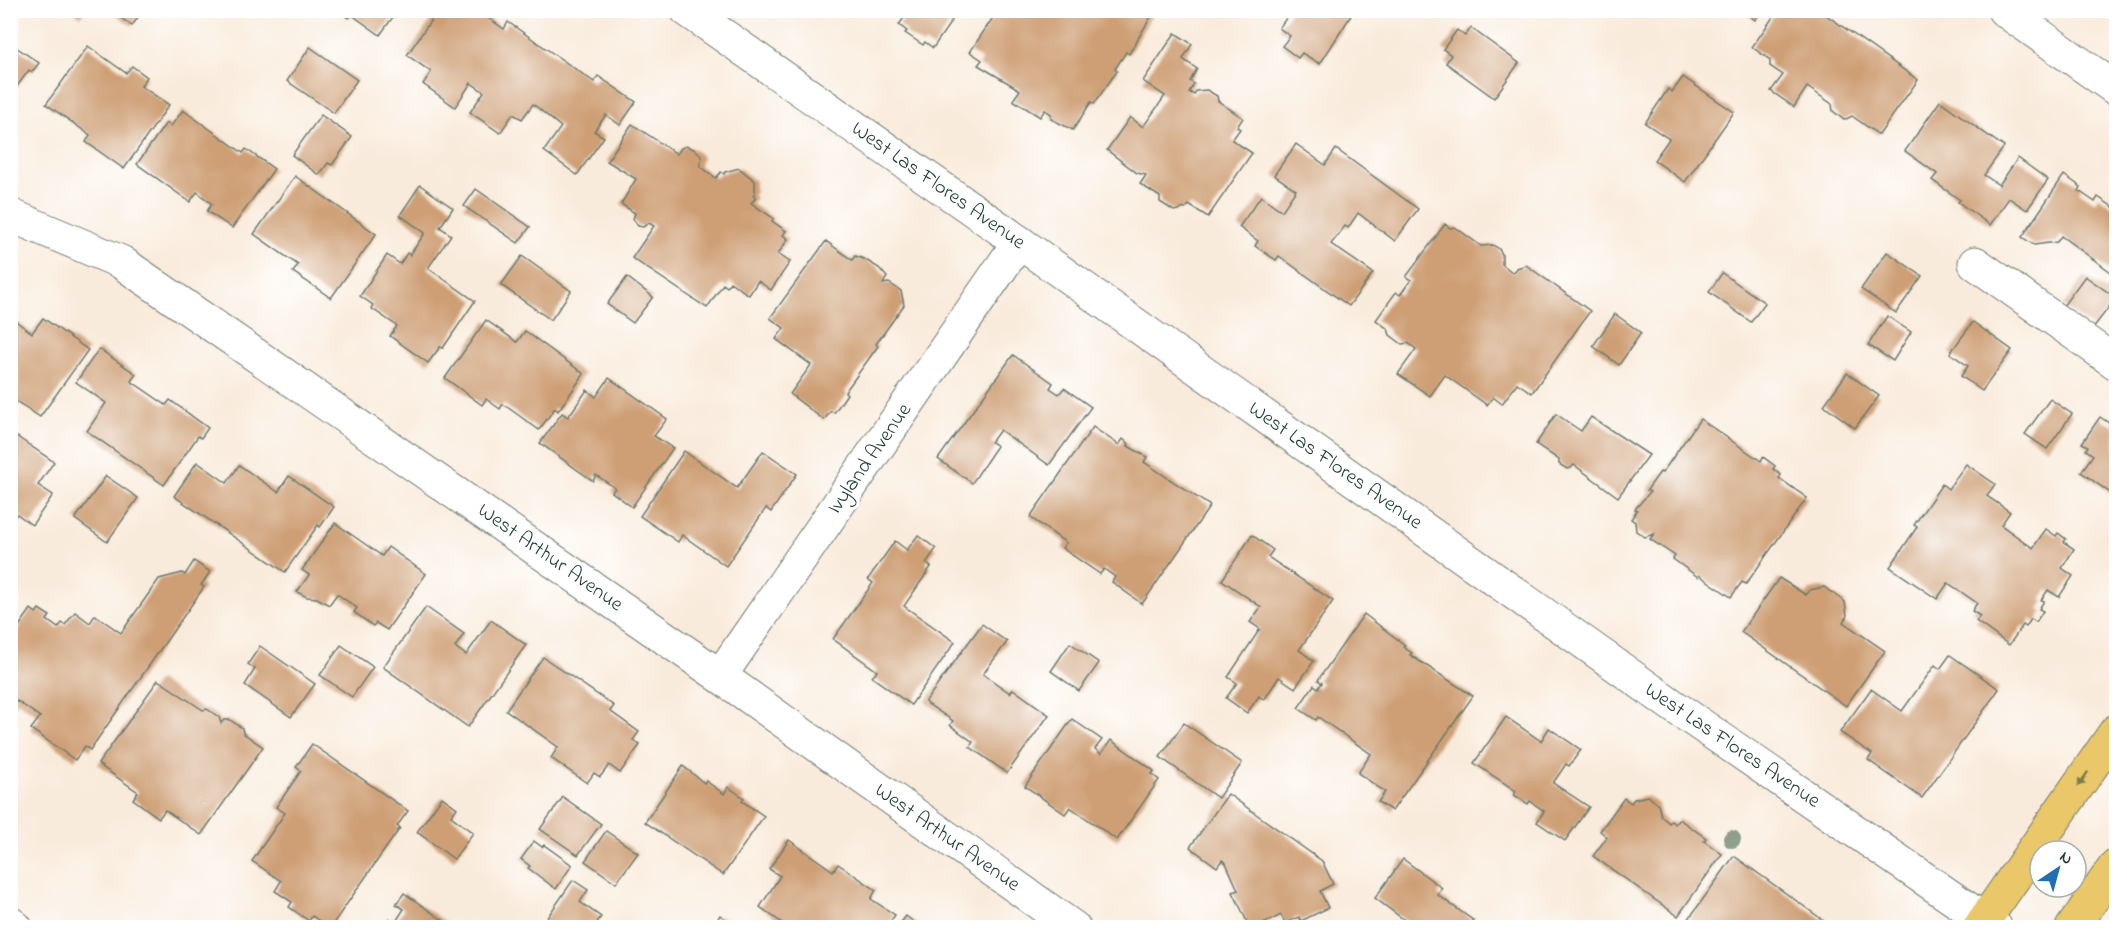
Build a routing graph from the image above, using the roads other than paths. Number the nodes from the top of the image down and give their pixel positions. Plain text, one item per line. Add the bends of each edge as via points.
1 (687, 10) edge
2 (2004, 10) edge
3 (2116, 89) edge
4 (10, 215) edge
5 (1019, 243) junction
6 (1975, 263) dead end
7 (2116, 363) edge
8 (720, 676) junction
9 (2116, 731) edge
10 (2116, 865) edge
11 (10, 923) edge
12 (1987, 925) edge
13 (16, 927) edge
14 (1074, 927) edge
15 (2072, 927) edge

1 - 5 street, West Las Flores Avenue
2 - 3 street
4 - 8 street, West Arthur Avenue via 121,262
5 - 8 street, Ivyland Avenue
5 - 12 street, West Las Flores Avenue
6 - 7 street
8 - 14 street, West Arthur Avenue
9 -> 12 main road
10 - 15 main road
11 - 13 street

